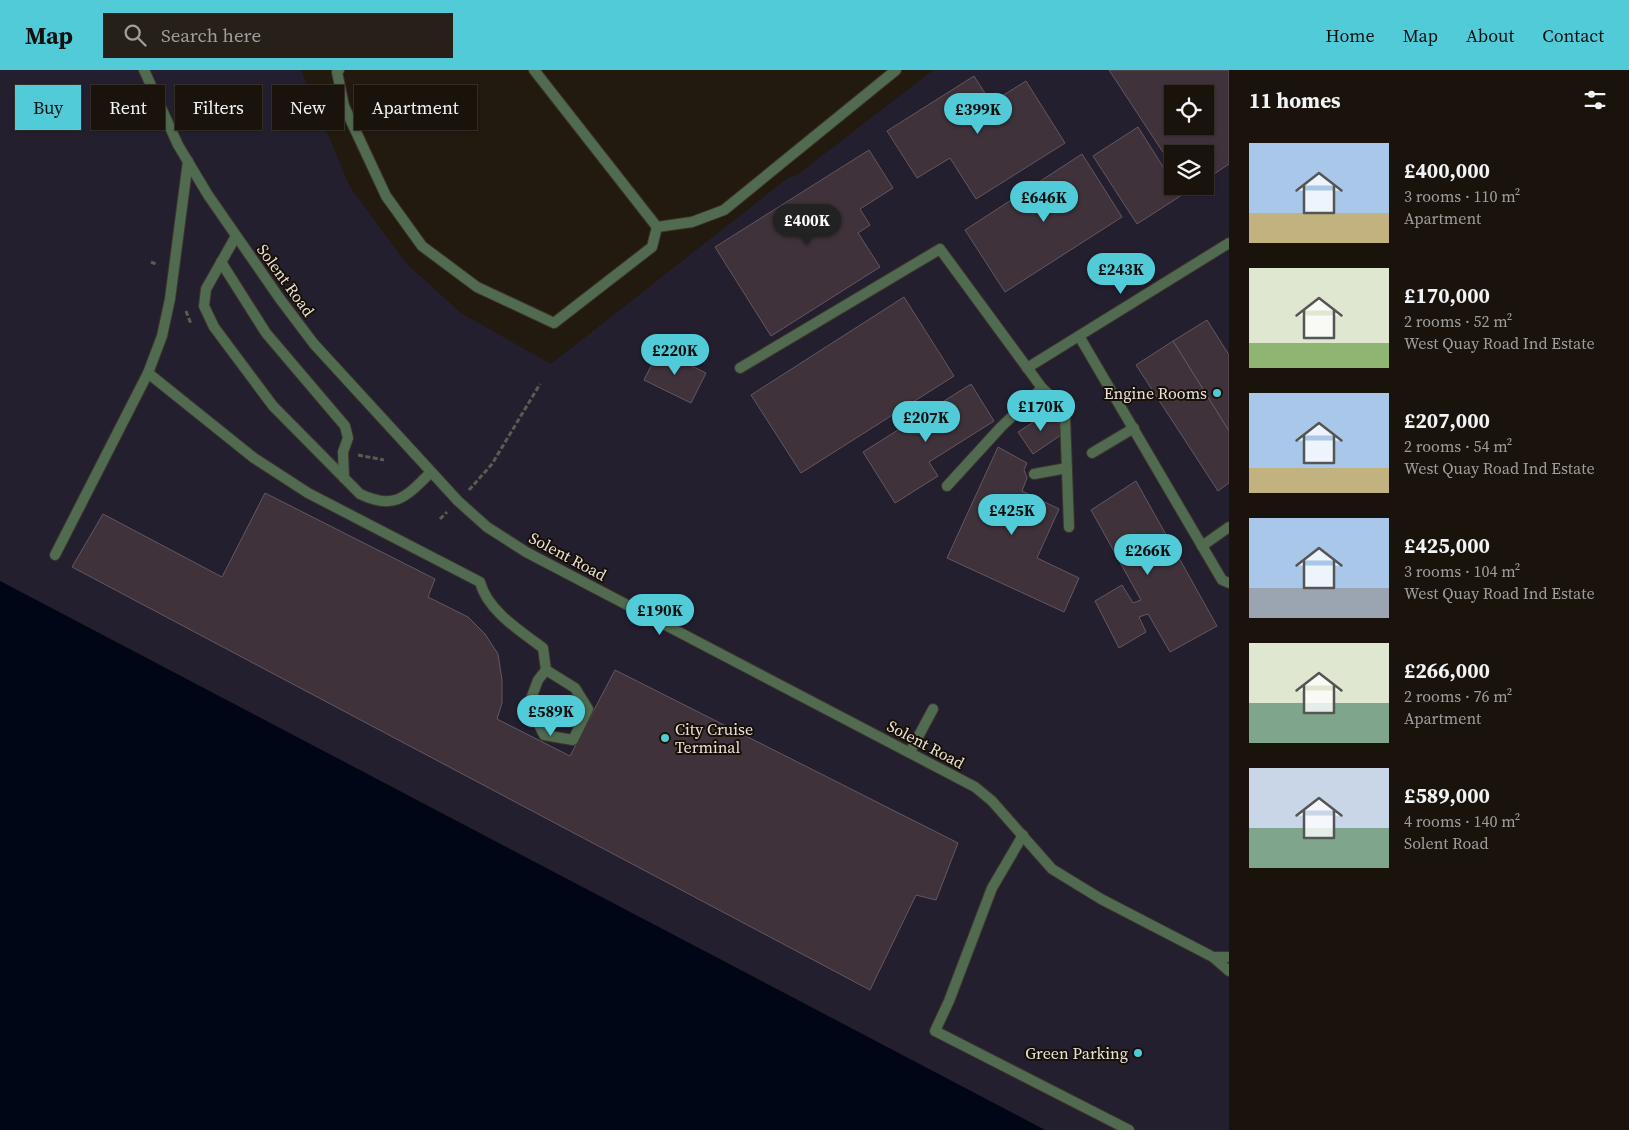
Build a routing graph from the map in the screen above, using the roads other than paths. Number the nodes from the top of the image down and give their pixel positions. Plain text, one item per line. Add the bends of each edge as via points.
1 (144, 70) edge
2 (339, 70) edge
3 (534, 70) edge
4 (896, 70) edge
5 (188, 162) junction
6 (657, 227) junction
7 (236, 236) junction
8 (1229, 243) edge
9 (222, 262) junction
10 (1079, 336) junction
11 (740, 368) dead end
12 (1027, 368) junction
13 (148, 373) junction
14 (1042, 388) junction
15 (1134, 428) junction
16 (1092, 453) dead end
17 (1067, 468) junction
18 (431, 472) junction
19 (1034, 474) dead end
20 (344, 478) junction
21 (947, 486) dead end
22 (1070, 526) dead end
23 (1229, 527) edge
24 (1202, 546) junction
25 (55, 555) dead end
26 (1229, 583) edge
27 (546, 670) junction
28 (933, 709) dead end
29 (910, 752) junction
30 (1023, 836) junction
31 (1213, 957) junction
32 (1229, 957) edge
33 (1229, 971) edge
34 (1129, 1130) edge

1 - 5 street, Solent Road
2 - 6 street via 344,106 386,196 422,246 477,287 554,323 652,247
3 - 6 street
4 - 6 street via 724,210 692,222
5 - 7 street, Solent Road
5 - 13 street via 170,299 162,336
7 - 9 street
7 - 18 street, Solent Road via 314,344
8 - 10 street
9 - 20 street via 266,333 345,426 348,438 344,452
9 - 20 street via 206,289 204,306 214,327 273,406
10 - 12 street
10 - 15 street
11 - 12 street via 940,249
12 - 14 street
13 - 25 street
13 - 27 street via 254,458 300,488 480,582 484,595 512,625 542,648
14 - 17 street via 1060,405 1065,416
14 - 21 street via 1000,427
15 - 16 street
15 - 24 street
17 - 19 street
17 - 22 street
18 - 20 street via 412,491 396,501 377,502 360,494
18 - 29 street, Solent Road via 487,527 526,552
23 - 24 street
24 - 26 street via 1222,580
27 - 27 street via 575,688 588,709 573,740 544,735 529,704 538,680
28 - 29 street
29 - 30 street, Solent Road via 975,787
30 - 31 street, Solent Road via 1052,869 1078,886
30 - 34 street via 992,888 935,1030
31 - 32 street, Solent Road
31 - 33 street

